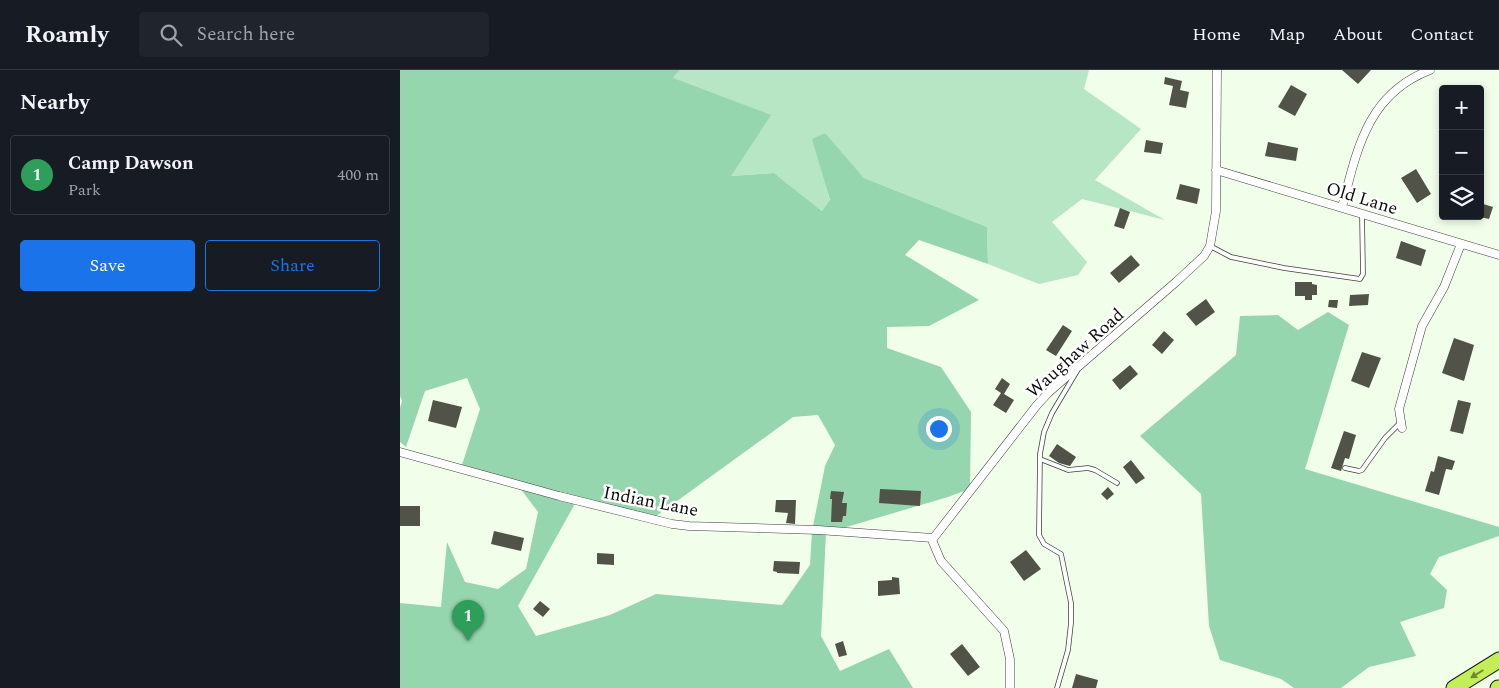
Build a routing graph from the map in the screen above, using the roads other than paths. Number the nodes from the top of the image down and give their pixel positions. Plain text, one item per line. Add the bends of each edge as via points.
1 (1218, 70) edge
2 (1427, 70) edge
3 (1216, 170) junction
4 (1342, 208) junction
5 (1362, 214) junction
6 (1461, 244) junction
7 (1210, 246) junction
8 (1499, 255) edge
9 (1081, 366) junction
10 (1402, 425) joint
11 (400, 452) edge
12 (1040, 459) junction
13 (1345, 468) dead end
14 (1117, 483) dead end
15 (934, 538) junction
16 (1499, 660) edge
17 (1010, 688) edge
18 (1056, 688) edge
19 (1454, 688) edge

1 - 3 street, Waughaw Road
2 - 4 street via 1398,89 1374,114 1365,130
3 - 4 street, Old Lane
3 - 7 street, Waughaw Road via 1216,212
4 - 5 street, Old Lane
5 - 6 street, Old Lane
5 - 7 lane via 1363,274 1360,279 1231,257
6 - 8 street, Old Lane
6 - 10 street via 1444,287 1422,326 1399,409
7 - 9 street, Waughaw Road via 1204,256
9 - 12 lane via 1052,413 1044,432
9 - 15 street, Waughaw Road via 1038,405
10 - 13 lane via 1385,438 1362,470
11 - 15 street, Indian Lane via 672,524
12 - 14 lane via 1068,470 1095,470
12 - 18 lane via 1039,534 1044,544 1061,554 1071,603 1070,638
15 - 17 street via 934,548 941,561 1004,631 1010,660
16 -> 19 highway

